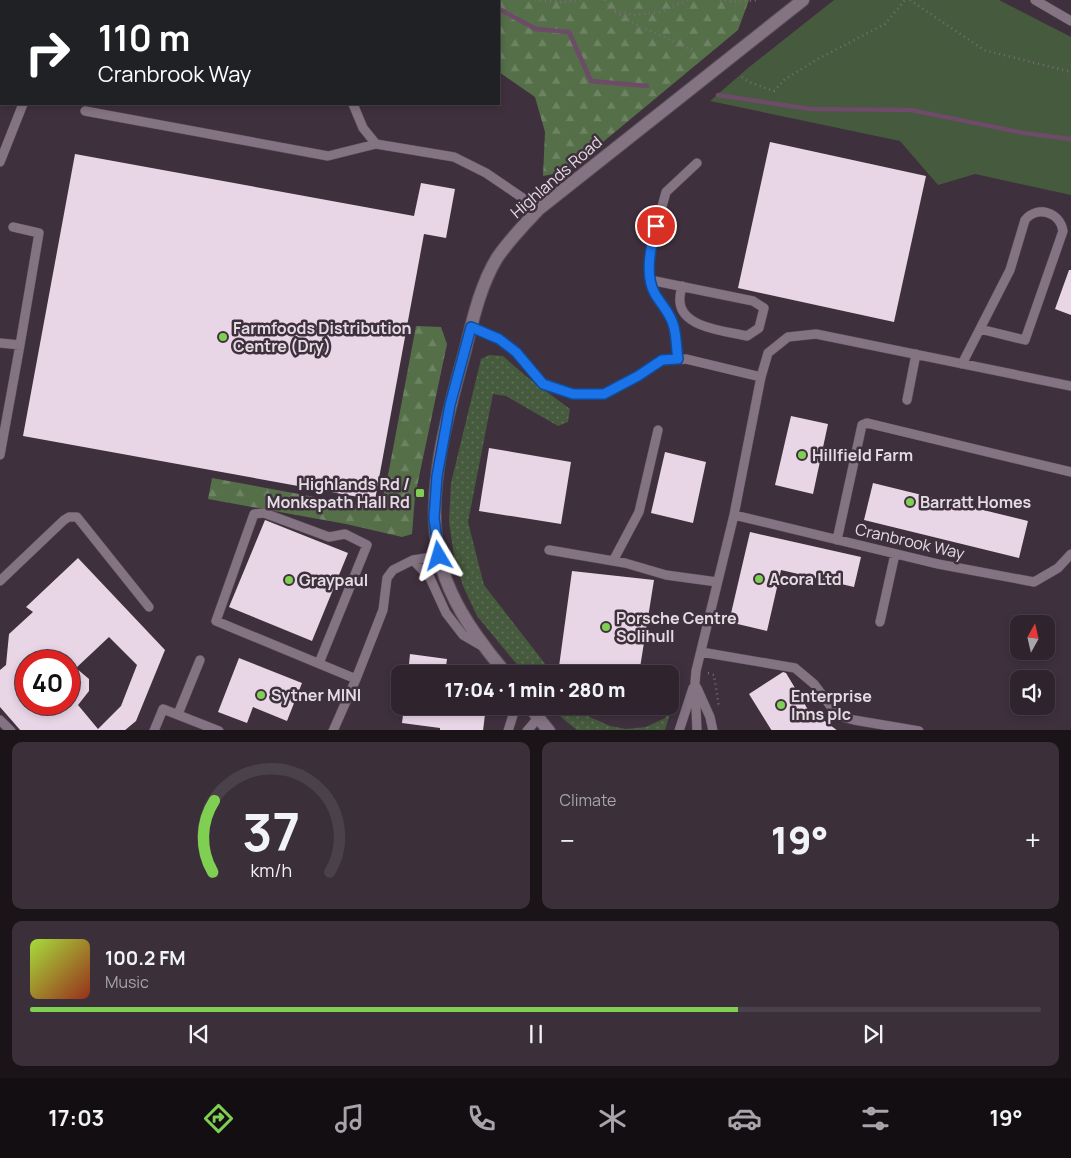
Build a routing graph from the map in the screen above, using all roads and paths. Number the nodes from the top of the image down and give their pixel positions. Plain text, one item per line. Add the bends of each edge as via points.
1 (535, 0) edge
2 (582, 0) edge
3 (606, 0) edge
4 (688, 0) edge
5 (720, 0) edge
6 (757, 0) edge
7 (803, 0) edge
8 (905, 0) edge
9 (910, 0) edge
10 (1035, 0) edge
11 (612, 10) junction
12 (1071, 21) edge
13 (692, 50) dead end
14 (1071, 72) edge
15 (742, 77) dead end
16 (23, 105) edge
17 (354, 105) edge
18 (84, 111) dead end
19 (376, 144) junction
20 (0, 162) edge
21 (697, 163) dead end
22 (539, 209) junction
23 (13, 227) dead end
24 (650, 280) junction
25 (682, 286) junction
26 (471, 327) junction
27 (980, 329) junction
28 (0, 343) edge
29 (20, 345) junction
30 (916, 354) junction
31 (678, 359) junction
32 (962, 364) junction
33 (761, 377) junction
34 (1071, 386) edge
35 (906, 400) dead end
36 (658, 430) dead end
37 (0, 455) edge
38 (1071, 472) edge
39 (734, 515) junction
40 (837, 540) junction
41 (549, 550) dead end
42 (895, 554) junction
43 (439, 556) junction
44 (1070, 557) edge
45 (413, 560) junction
46 (613, 561) junction
47 (0, 581) edge
48 (717, 582) junction
49 (149, 607) dead end
50 (880, 622) dead end
51 (484, 647) junction
52 (701, 652) junction
53 (200, 660) dead end
54 (320, 663) junction
55 (498, 665) edge
56 (696, 671) junction
57 (356, 679) junction
58 (695, 683) junction
59 (719, 708) dead end
60 (178, 714) junction
61 (513, 715) edge
62 (536, 715) edge
63 (538, 718) junction
64 (0, 720) edge
65 (10, 730) edge
66 (154, 730) edge
67 (219, 730) edge
68 (333, 730) edge
69 (508, 730) edge
70 (527, 730) edge
71 (548, 730) edge
72 (679, 730) edge
73 (697, 730) edge
74 (713, 730) edge
75 (919, 730) edge

1 - 2 path
3 - 11 path
4 - 11 path via 661,12 634,15
5 - 6 path
7 - 22 street, Highlands Road
8 - 15 path via 886,24 816,60 784,80 774,91
9 - 14 path via 984,50
10 - 12 lane
11 - 13 path
16 - 20 lane
17 - 19 lane via 363,128
18 - 19 lane via 328,156
19 - 22 lane via 454,157 486,173
21 - 24 lane via 666,192 652,243
22 - 26 street, Highlands Road via 497,259 482,289
23 - 29 lane via 39,233
24 - 25 lane
24 - 31 lane via 673,324
25 - 25 lane via 754,302 764,308 759,328 747,336 694,324 684,314 680,302
26 - 31 lane via 499,339 516,352 543,384 573,394 604,394 662,360
26 - 43 street, Highlands Road via 450,405 437,476 434,518
27 - 27 lane via 1010,270 1026,220 1036,212 1053,215 1062,224 1062,231 1024,340
27 - 32 lane
28 - 29 lane
29 - 37 lane
30 - 32 lane
30 - 33 lane via 816,334 788,337 768,353
30 - 35 lane
31 - 33 lane
32 - 34 lane
33 - 39 lane
36 - 46 lane via 639,512
38 - 40 lane via 867,423 862,425
39 - 40 lane, Cranbrook Way
39 - 48 lane
40 - 42 lane, Cranbrook Way
41 - 46 lane
42 - 44 lane, Cranbrook Way via 1034,582
42 - 50 lane
43 - 45 lane
43 - 51 street, Highlands Road via 459,608
45 - 51 lane via 430,578 446,613 463,635
45 - 57 lane via 394,570 387,578 383,610
46 - 48 lane via 666,575
47 - 49 lane via 64,520 77,517
48 - 52 lane
51 - 55 street, Highlands Road
52 - 56 lane
52 - 75 lane via 795,668 814,684 842,717
53 - 60 lane
54 - 54 lane via 216,620 254,514 264,513 329,537 345,534 367,545
54 - 57 lane
56 - 58 lane
56 - 59 path via 714,675
57 - 68 lane
58 - 72 lane
58 - 73 lane
58 - 74 lane
60 - 66 lane via 163,709
60 - 67 lane
61 - 69 lane
62 - 63 street
63 - 70 lane
63 - 71 street
64 - 65 lane

